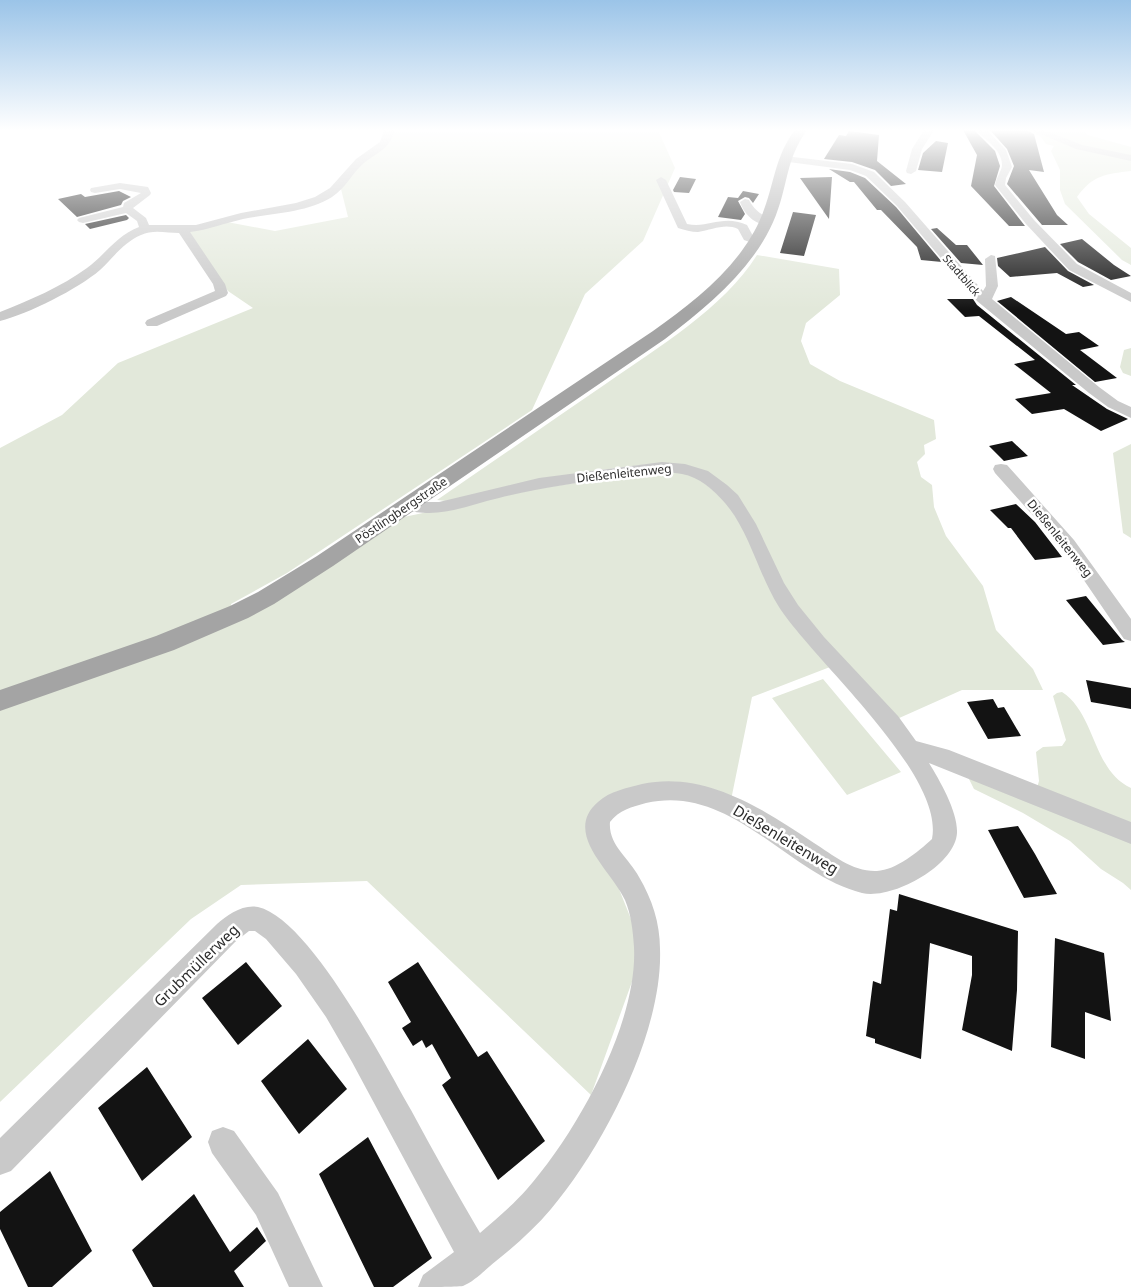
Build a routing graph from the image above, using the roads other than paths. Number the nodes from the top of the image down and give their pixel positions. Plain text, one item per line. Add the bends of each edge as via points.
1 (144, 190) edge
2 (333, 190) edge
3 (665, 190) edge
4 (778, 190) edge
5 (887, 190) edge
6 (1004, 190) edge
7 (745, 202) dead end
8 (128, 209) junction
9 (83, 220) dead end
10 (766, 222) junction
11 (126, 225) dead end
12 (144, 226) junction
13 (183, 230) junction
14 (756, 241) junction
15 (991, 258) dead end
16 (982, 298) junction
17 (1131, 298) edge
18 (0, 317) edge
19 (152, 323) dead end
20 (1131, 413) edge
21 (1001, 469) dead end
22 (410, 504) junction
23 (1131, 634) edge
24 (0, 701) edge
25 (910, 750) junction
26 (1131, 833) edge
27 (223, 1142) dead end
28 (0, 1160) edge
29 (475, 1257) junction
30 (306, 1287) edge
31 (435, 1287) edge

1 - 8 street via 145,195 128,205
2 - 13 street via 322,198 297,206
3 - 14 street via 682,226 692,228 733,223 743,227 748,238
4 - 10 main road, Pöstlingbergstraße
5 - 16 street, Stadtblick
6 - 17 street via 1073,267
7 - 10 street via 746,208 756,218
8 - 9 street
8 - 12 street
10 - 14 main road, Pöstlingbergstraße
11 - 12 street
12 - 13 street
12 - 18 street via 77,280
13 - 19 street via 222,293
14 - 22 main road, Pöstlingbergstraße via 718,286 679,320
15 - 16 street via 992,286 987,297
16 - 20 street, Stadtblick via 1094,390
21 - 23 street, Dießenleitenweg via 1068,544
22 - 24 main road, Pöstlingbergstraße via 294,582 239,612 164,643
22 - 25 street, Dießenleitenweg via 418,508 437,507 533,485 637,469 676,468 700,474 732,499 746,521 773,581 792,611 894,726
25 - 26 street via 941,756
25 - 29 street, Dießenleitenweg via 942,810 946,826 944,840 914,867 887,882 868,882 849,876 821,862 744,811 704,796 676,792 644,793 616,803 605,811 598,823 599,836 638,899 646,933 644,986 635,1027 605,1095 567,1160 539,1200
27 - 30 street via 267,1204
28 - 29 street, Grubmüllerweg via 226,933 241,922 258,919 283,939 330,996
29 - 31 street, Dießenleitenweg

